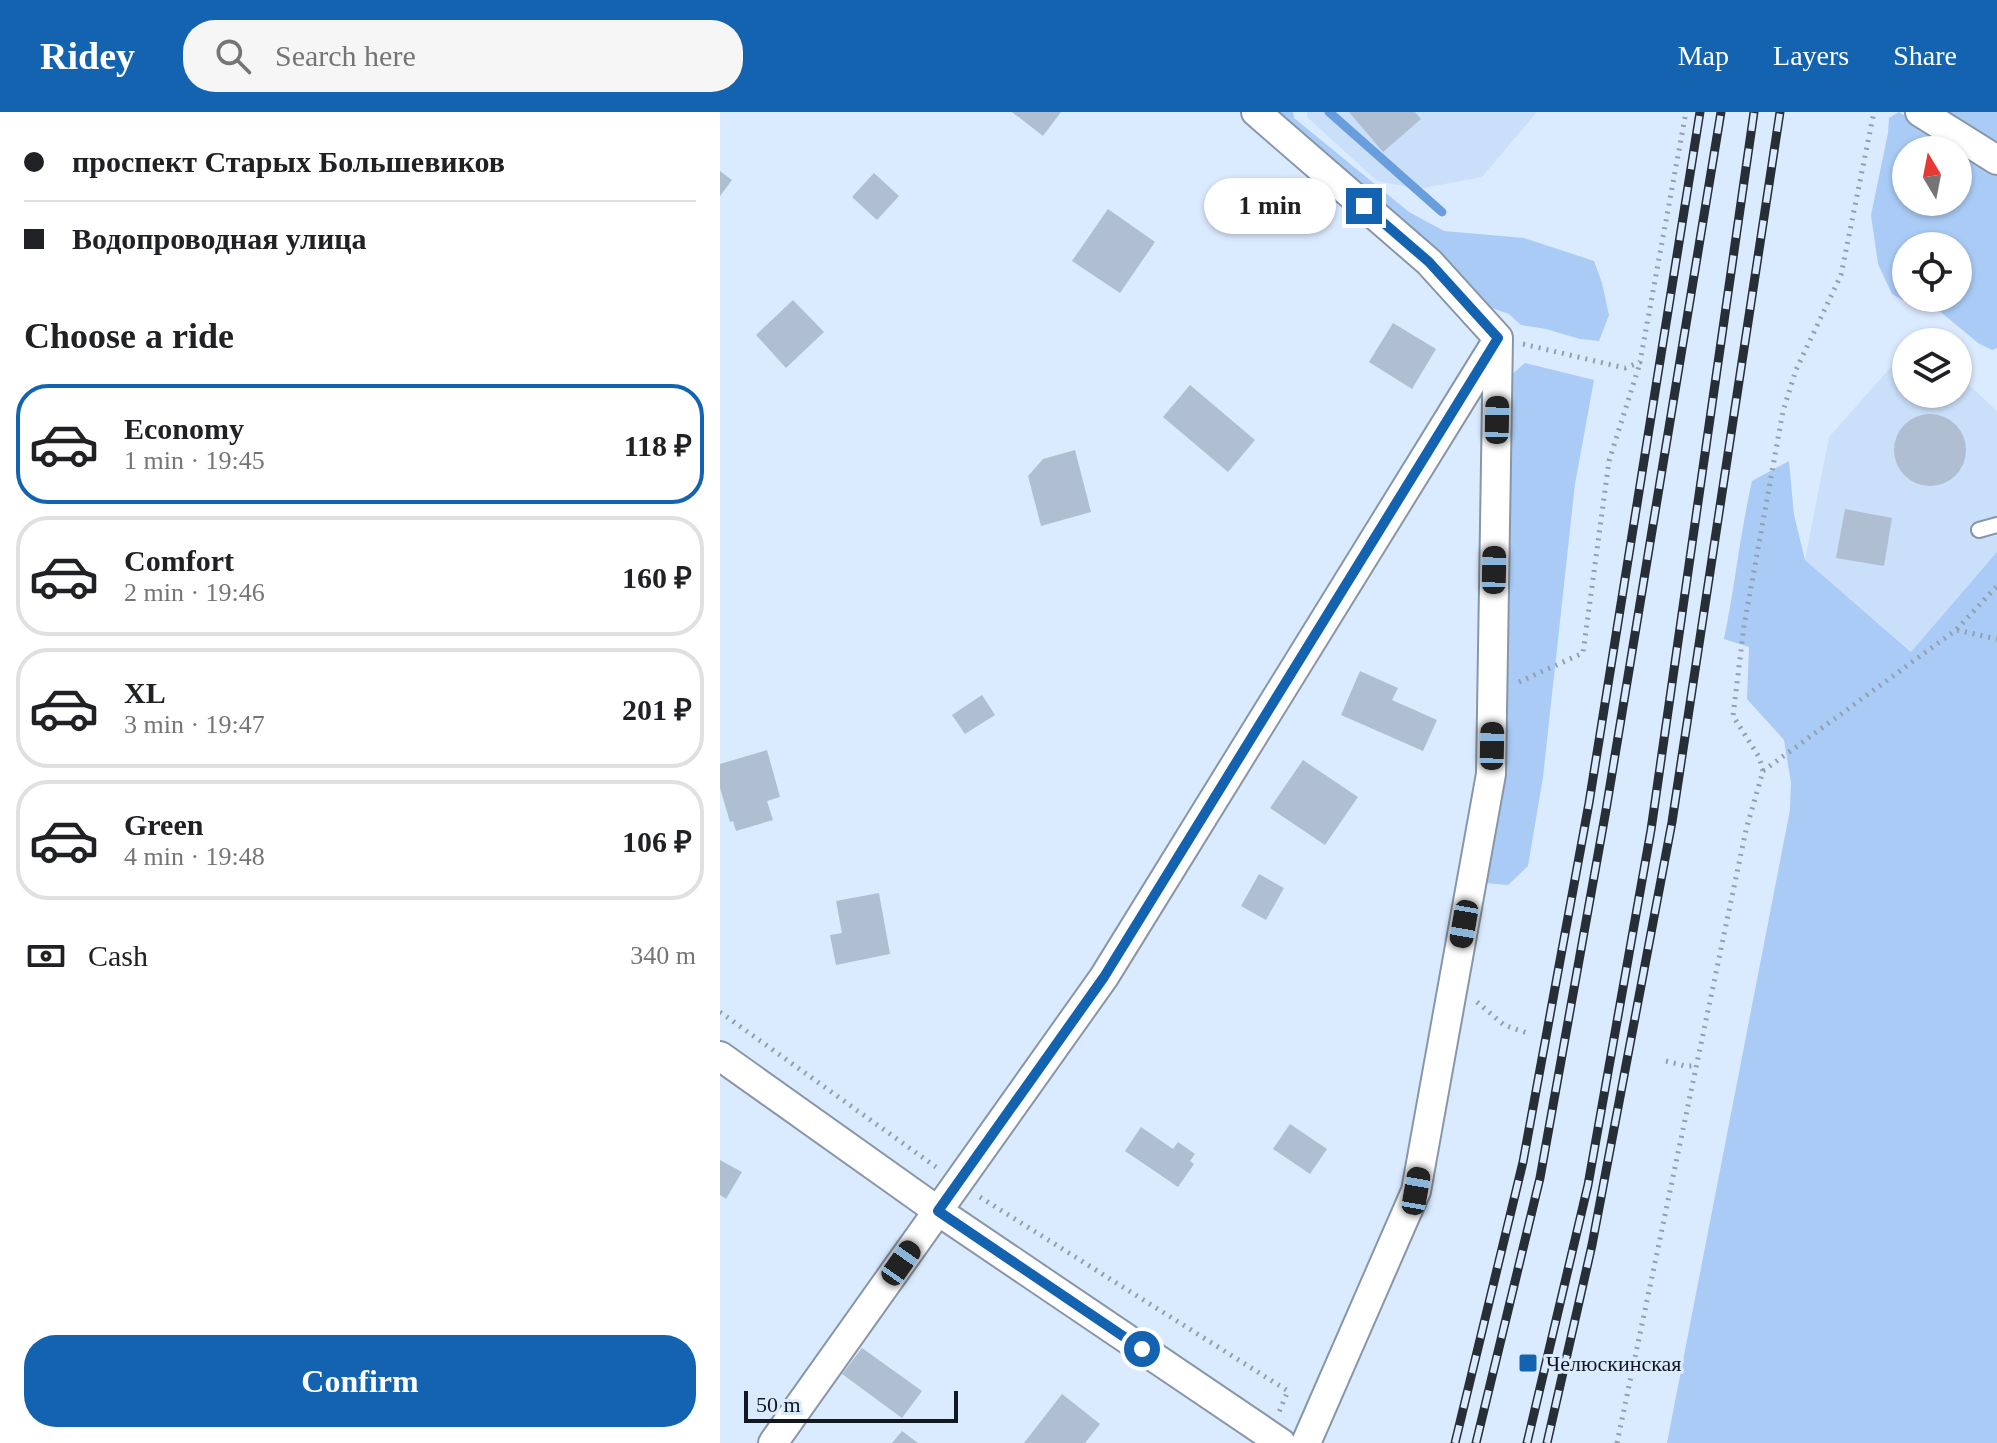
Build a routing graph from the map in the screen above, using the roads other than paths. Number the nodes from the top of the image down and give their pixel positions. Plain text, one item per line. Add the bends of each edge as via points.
1 (1256, 112) edge
2 (1920, 112) edge
3 (1997, 160) edge
4 (1498, 338) junction
5 (1997, 525) edge
6 (1979, 530) dead end
7 (720, 1056) edge
8 (938, 1211) junction
9 (1276, 1439) edge
10 (773, 1443) edge
11 (1306, 1443) edge

1 - 4 street via 1429,262
2 - 3 street
4 - 8 street via 1104,977
4 - 11 street via 1491,774 1416,1191
5 - 6 lane
7 - 8 street
8 - 9 street
8 - 10 street

